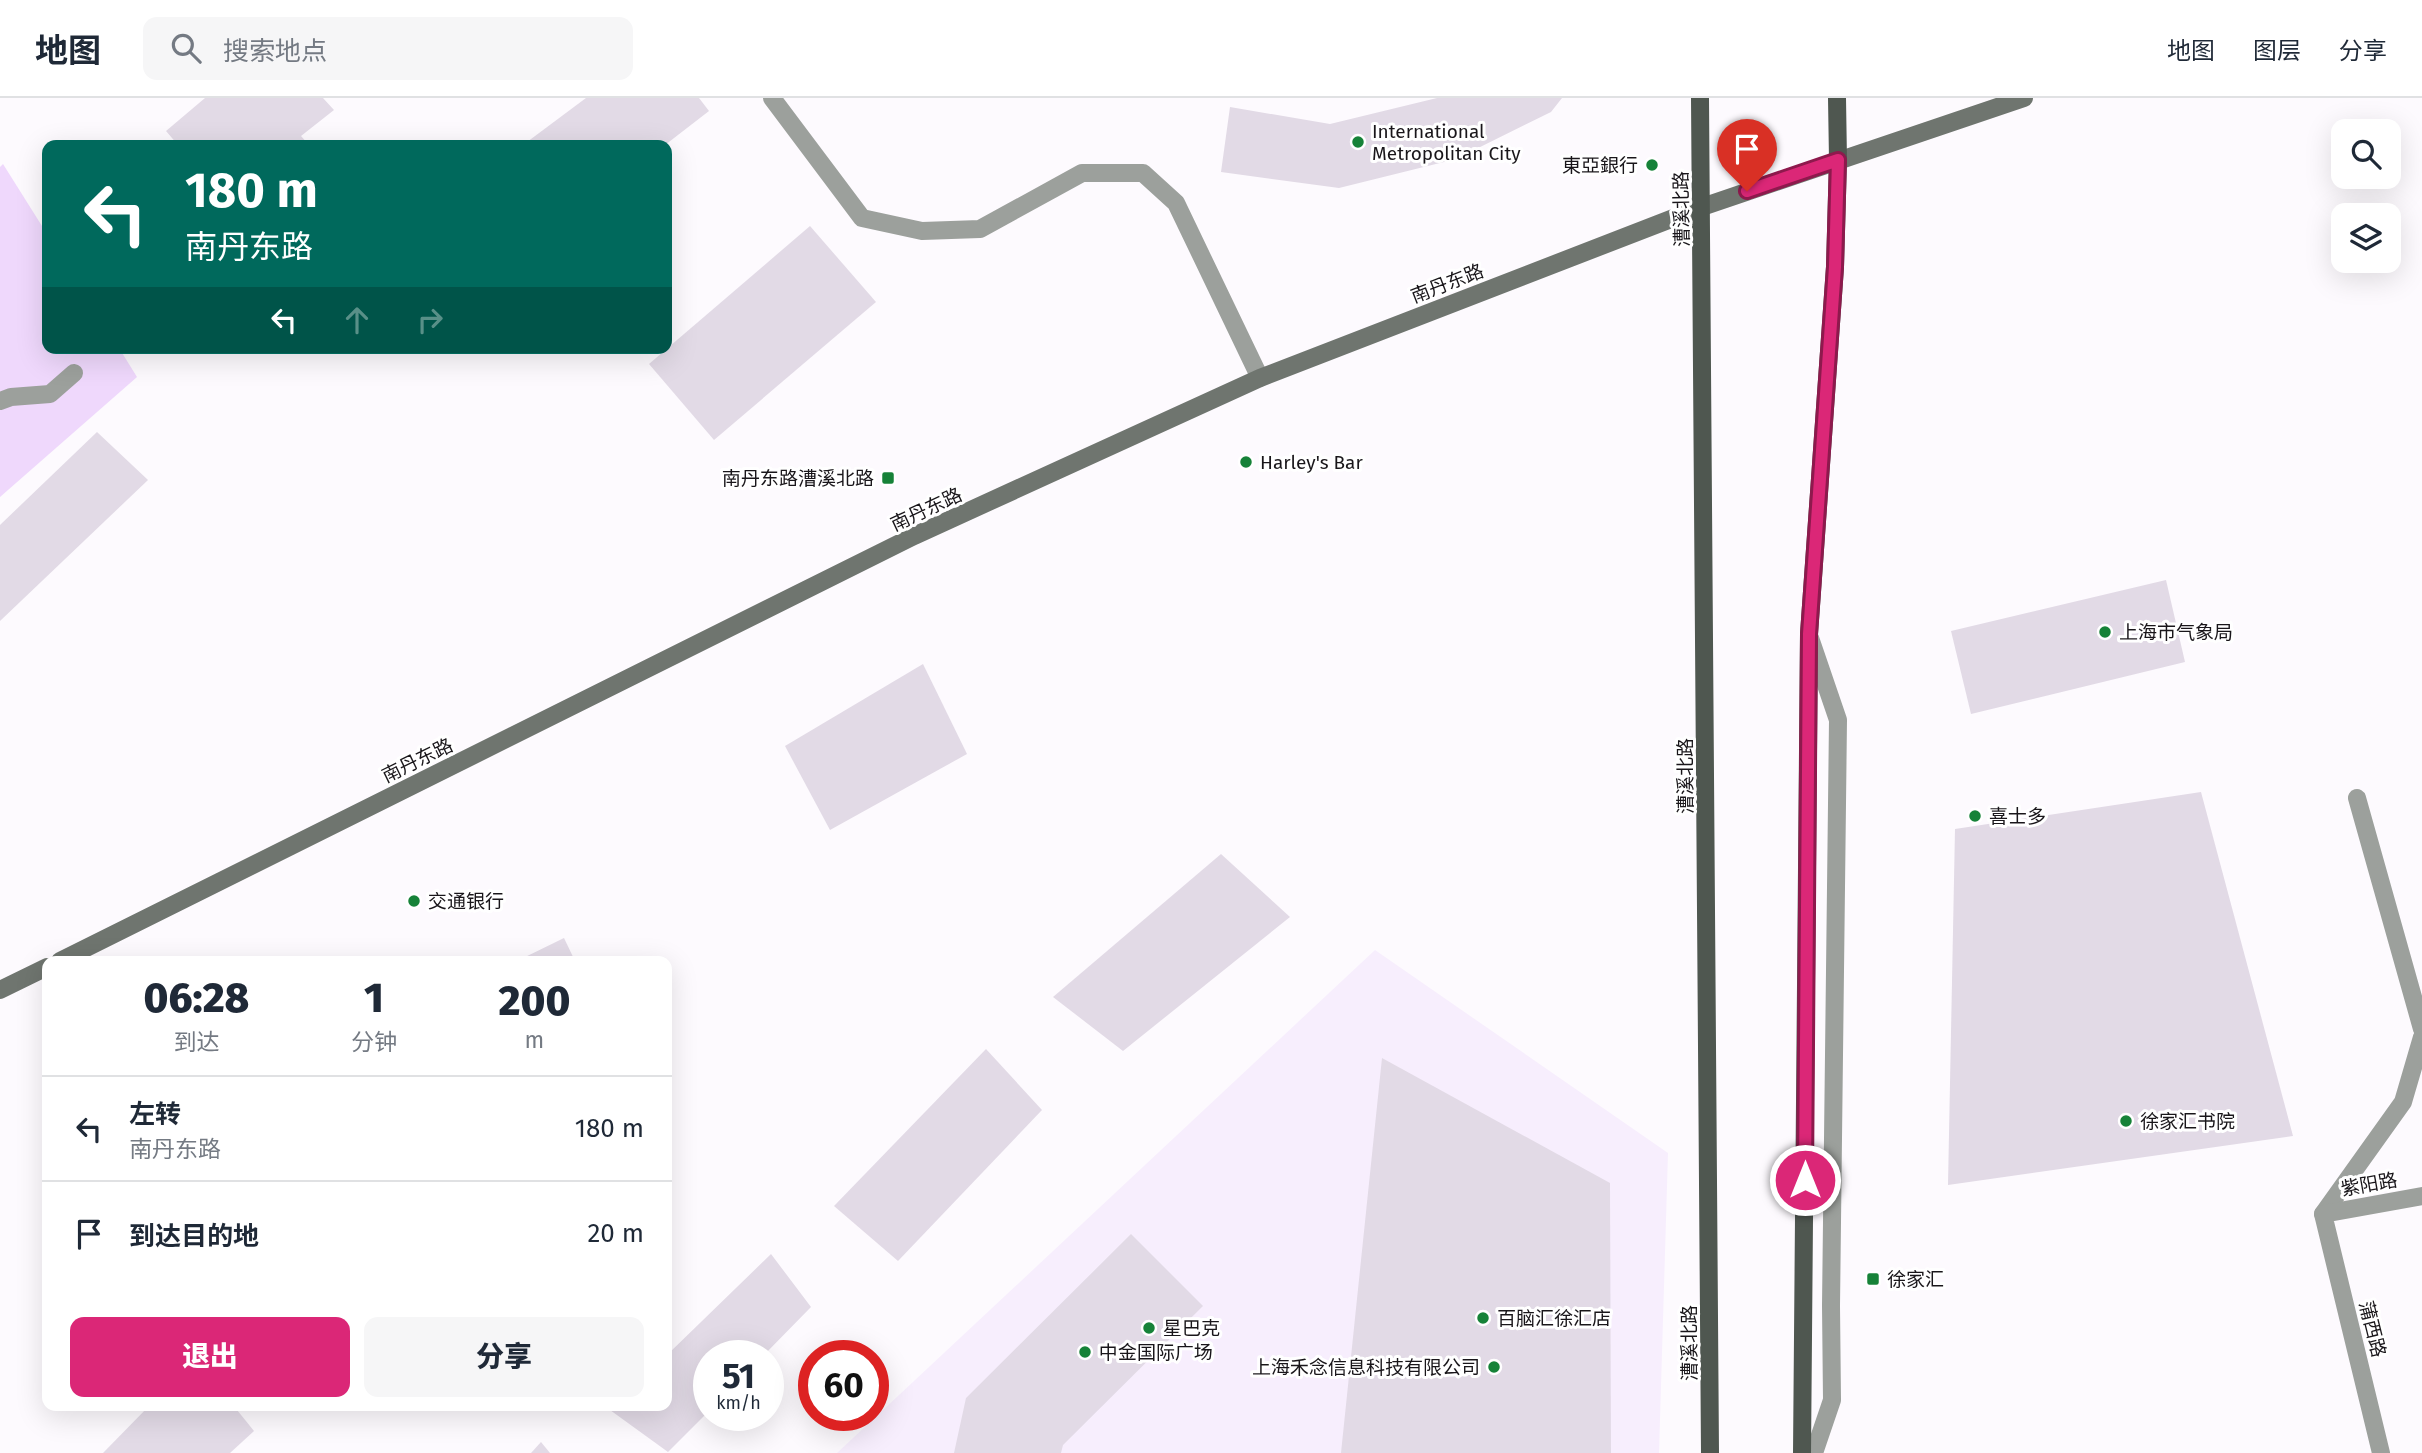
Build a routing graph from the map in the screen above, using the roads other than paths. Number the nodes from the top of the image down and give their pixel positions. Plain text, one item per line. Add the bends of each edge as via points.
1 (772, 98) edge
2 (1700, 98) edge
3 (1837, 98) edge
4 (2024, 98) edge
5 (1838, 160) junction
6 (1702, 207) junction
7 (74, 373) dead end
8 (1260, 378) junction
9 (0, 401) edge
10 (1809, 634) junction
11 (2357, 798) dead end
12 (70, 956) edge
13 (42, 969) edge
14 (0, 990) edge
15 (2422, 1030) edge
16 (2422, 1037) edge
17 (2422, 1196) edge
18 (2323, 1214) junction
19 (1710, 1453) edge
20 (1802, 1453) edge
21 (1814, 1453) edge
22 (2381, 1453) edge

1 - 8 street via 862,218 922,232 980,229 1082,173 1143,173 1176,203
2 - 6 main road, 漕溪北路
3 - 5 main road
4 - 5 main road, 南丹东路
5 - 6 main road, 南丹东路
5 - 10 main road via 1835,267
6 - 8 main road, 南丹东路
6 - 19 main road, 漕溪北路
7 - 9 street via 50,394
8 - 12 main road, 南丹东路 via 914,536
10 - 20 main road
10 - 21 street via 1838,720 1832,1400
11 - 15 street
13 - 14 main road
16 - 18 street via 2403,1102
17 - 18 street, 紫阳路
18 - 22 street, 蒲西路

